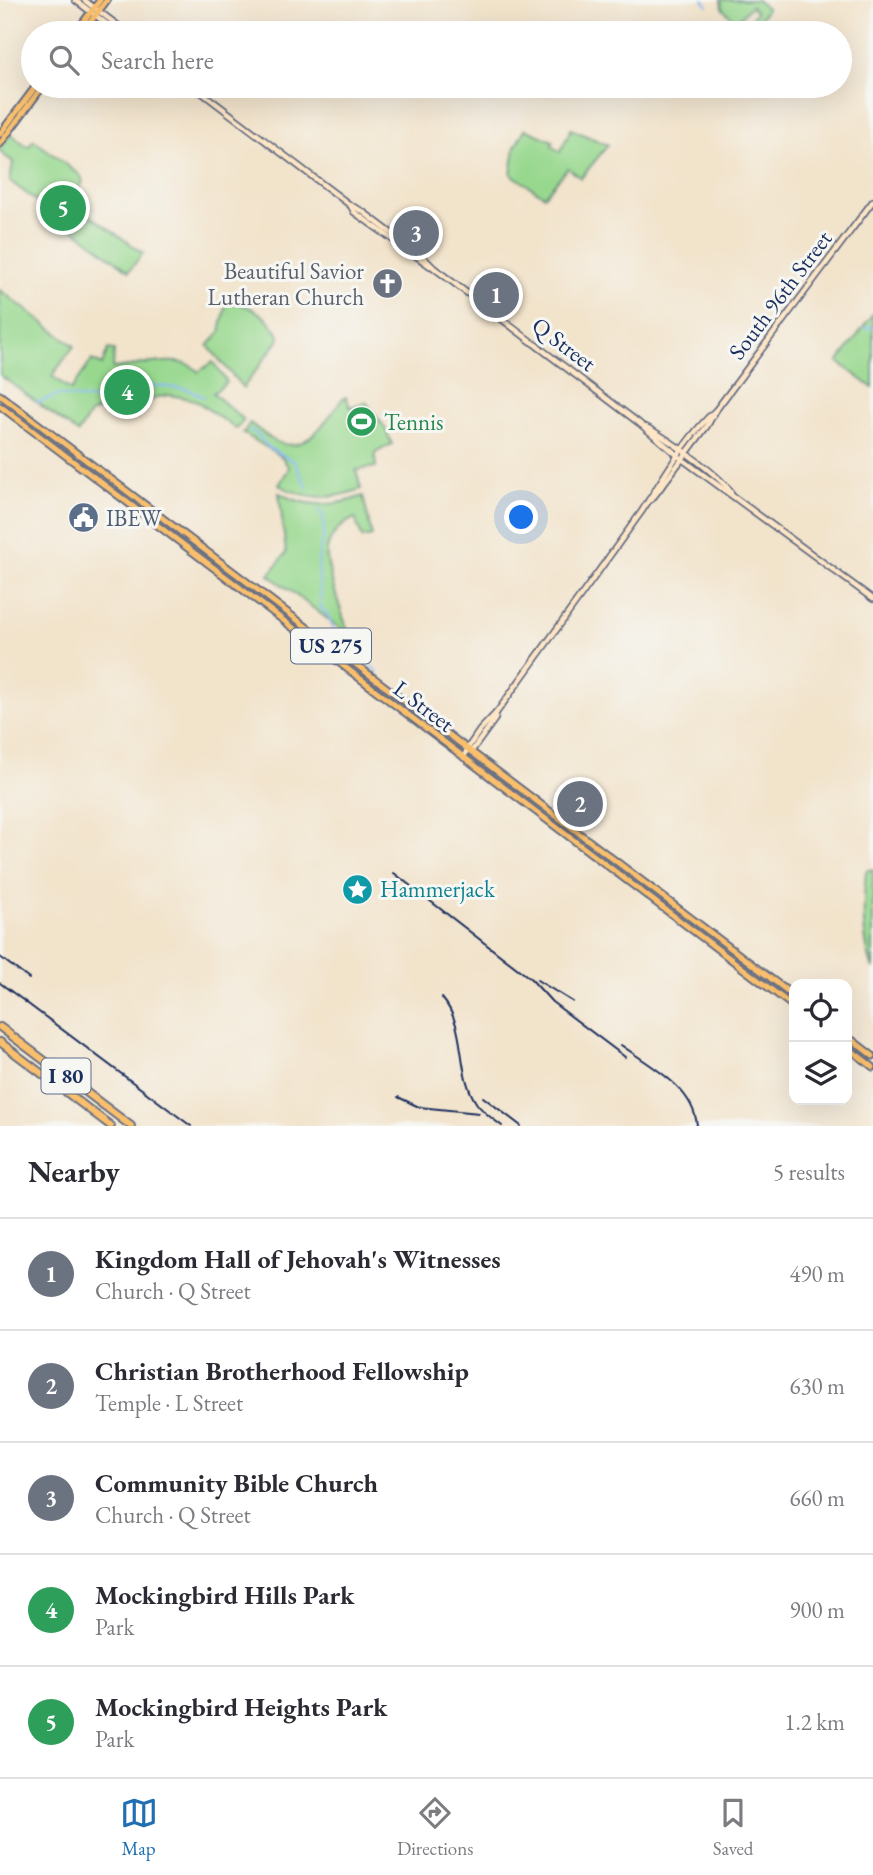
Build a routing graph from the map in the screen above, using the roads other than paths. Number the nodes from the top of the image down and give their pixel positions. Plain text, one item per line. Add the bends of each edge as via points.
1 (75, 0) edge
2 (84, 0) edge
3 (100, 0) edge
4 (107, 0) edge
5 (95, 11) junction
6 (86, 21) edge
7 (89, 21) edge
8 (106, 21) edge
9 (110, 21) edge
10 (27, 98) edge
11 (34, 98) edge
12 (209, 98) edge
13 (0, 134) edge
14 (0, 144) edge
15 (873, 201) edge
16 (0, 395) edge
17 (0, 406) edge
18 (682, 455) junction
19 (873, 599) edge
20 (469, 750) junction
21 (464, 758) junction
22 (789, 992) edge
23 (789, 1003) edge
24 (0, 1027) edge
25 (852, 1040) edge
26 (0, 1042) edge
27 (852, 1051) edge
28 (873, 1056) edge
29 (873, 1067) edge
30 (111, 1126) edge
31 (131, 1126) edge

1 - 5 main road
2 - 5 main road
3 - 5 main road
4 - 5 main road
5 - 6 main road
5 - 7 main road
5 - 8 main road
5 - 9 main road
10 - 13 main road
11 - 14 main road
12 - 18 main road, Q Street via 354,212
15 - 18 main road, South 96th Street
16 - 20 main road, L Street / US 275
17 - 21 main road, L Street / US 275
18 - 19 main road, Q Street
18 - 20 main road, South 96th Street
20 - 21 main road, South 96th Street
20 - 22 main road, L Street / US 275
21 - 23 main road, L Street / US 275
24 - 31 highway, I 80
25 - 28 main road
26 - 30 highway, I 80
27 - 29 main road

